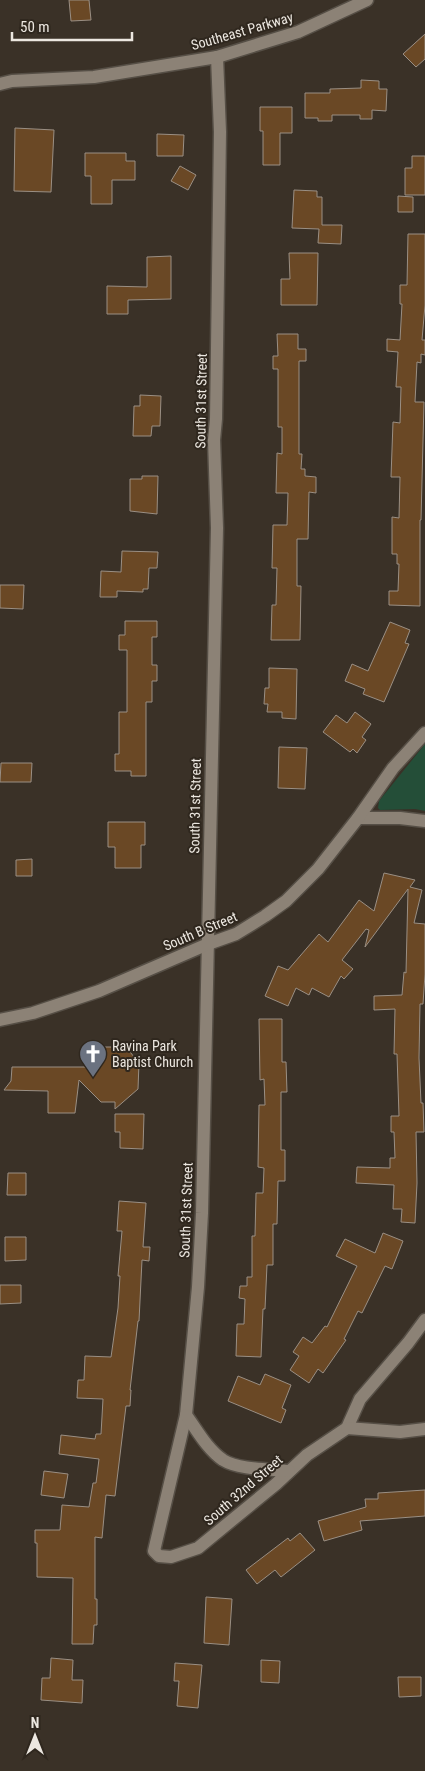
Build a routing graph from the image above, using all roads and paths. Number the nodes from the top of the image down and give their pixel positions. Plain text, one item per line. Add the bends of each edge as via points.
1 (367, 0) edge
2 (217, 57) junction
3 (0, 84) edge
4 (425, 733) edge
5 (358, 818) junction
6 (425, 821) edge
7 (208, 944) junction
8 (0, 1020) edge
9 (425, 1320) edge
10 (186, 1415) junction
11 (347, 1428) junction
12 (425, 1429) edge
13 (289, 1471) junction
14 (154, 1551) joint

1 - 2 street, Southeast Parkway via 298,32
2 - 3 street, Southeast Parkway via 94,77
2 - 7 street, South 31st Street via 220,132 214,440 216,528
4 - 5 street, South B Street via 393,768
5 - 6 street
5 - 7 street, South B Street via 318,869 286,900 236,934
7 - 8 street, South B Street via 99,991 33,1013
7 - 10 street, South 31st Street via 202,1213
9 - 11 street via 360,1399
10 - 13 street via 208,1446 224,1461 245,1467
10 - 14 street, South 31st Street
11 - 12 street via 400,1432
11 - 13 street, South 32nd Street
13 - 14 street, South 32nd Street via 198,1548 171,1557 159,1556

